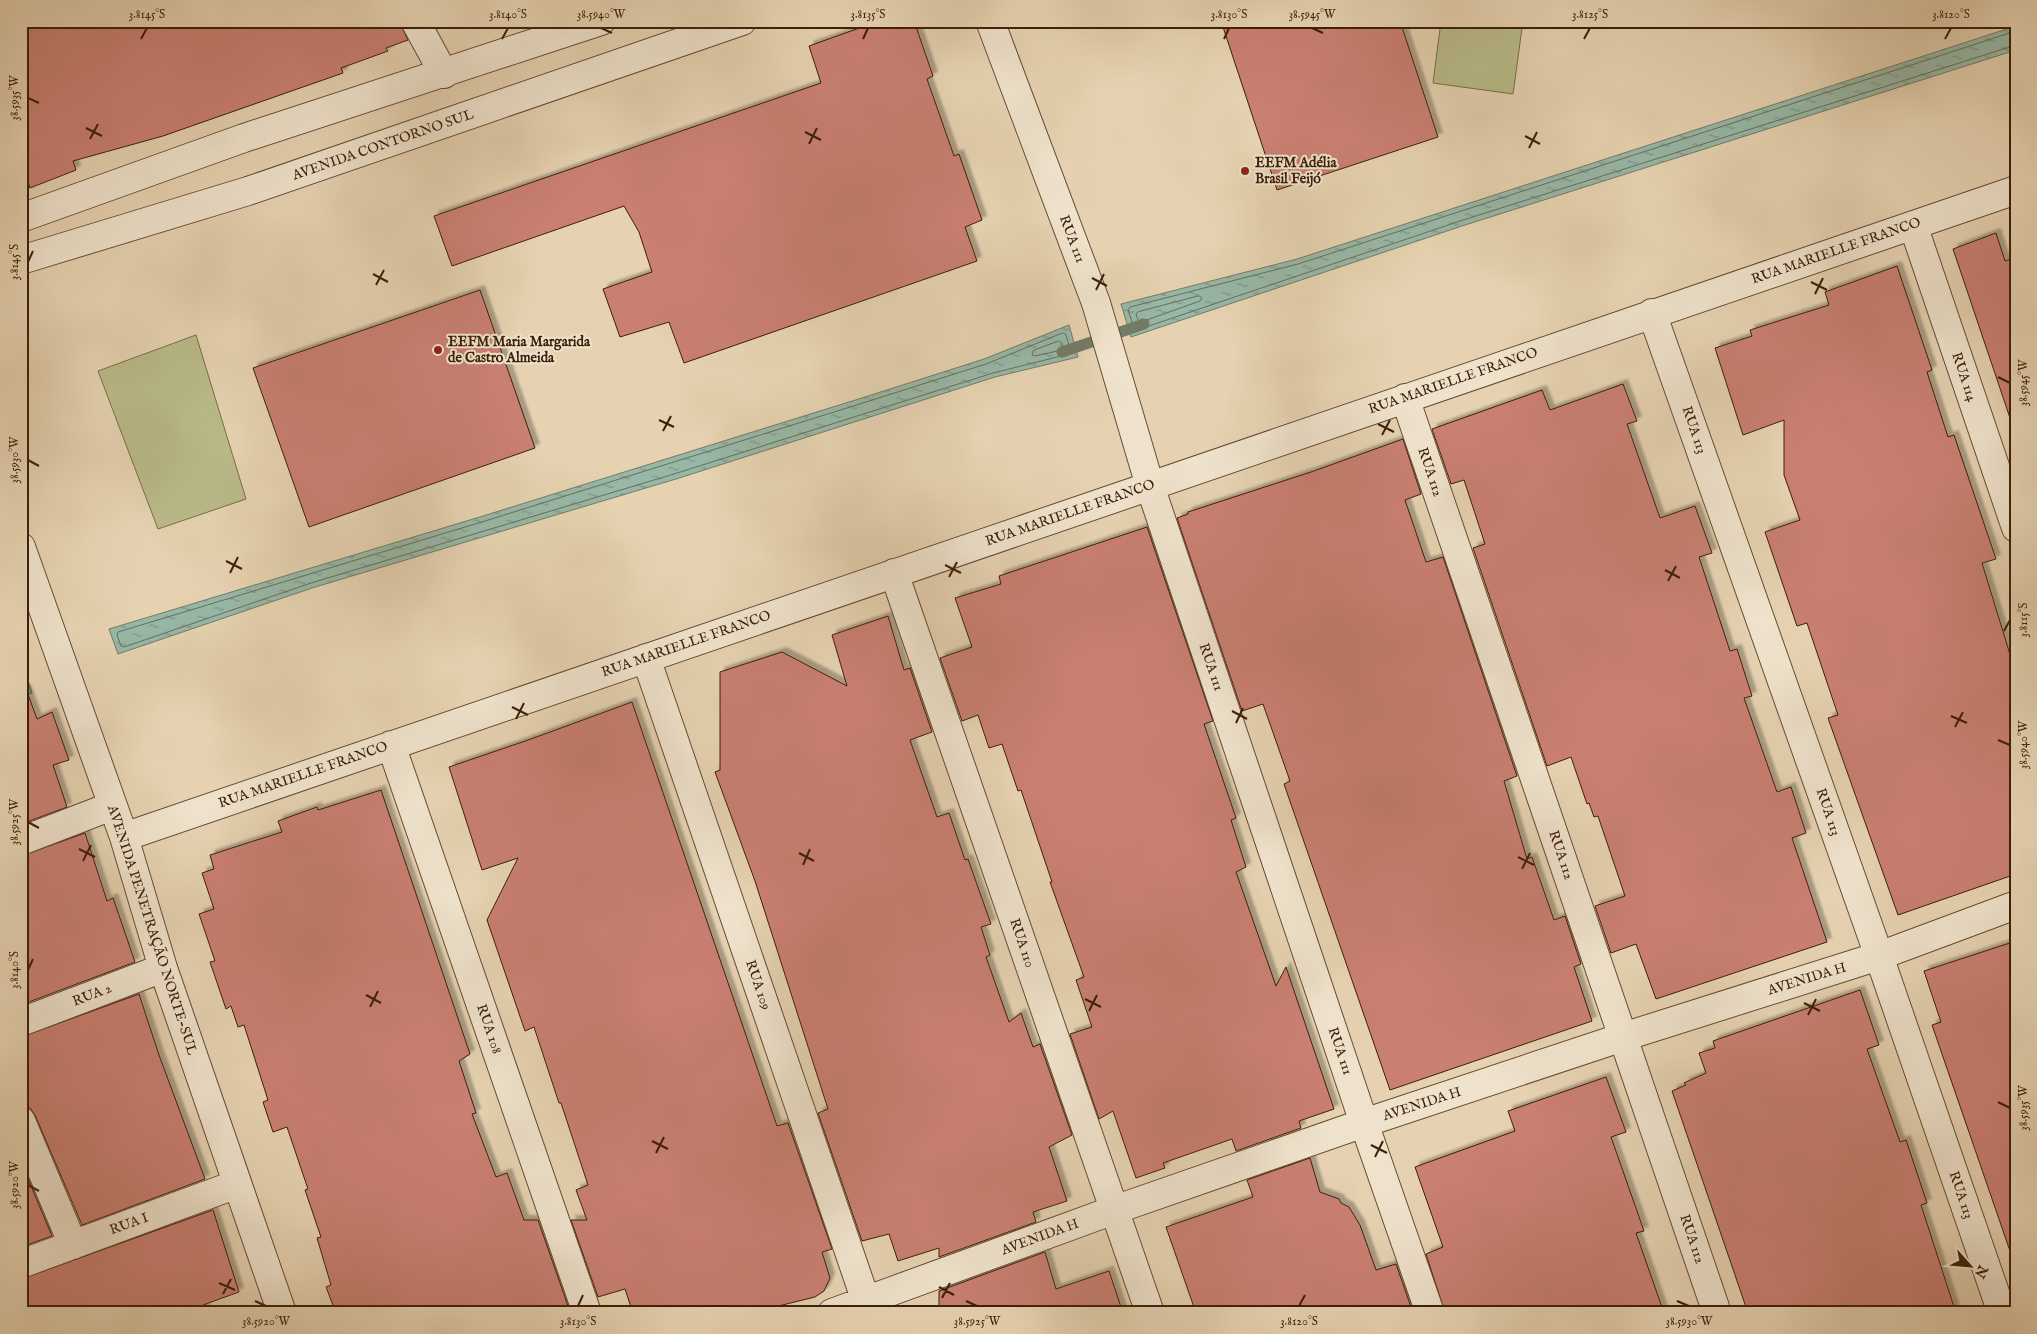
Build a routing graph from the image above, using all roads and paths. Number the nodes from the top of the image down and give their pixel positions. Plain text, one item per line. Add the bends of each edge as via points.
1 (415, 21) edge
2 (602, 21) edge
3 (742, 21) edge
4 (990, 21) edge
5 (444, 74) junction
6 (2016, 190) edge
7 (21, 218) edge
8 (1913, 225) junction
9 (21, 260) edge
10 (1652, 313) junction
11 (1405, 398) junction
12 (1150, 486) junction
13 (2016, 528) edge
14 (21, 547) edge
15 (894, 573) junction
16 (646, 658) junction
17 (391, 745) junction
18 (112, 806) junction
19 (124, 837) junction
20 (21, 842) edge
21 (2016, 905) edge
22 (1879, 956) junction
23 (163, 968) junction
24 (21, 1022) edge
25 (1623, 1037) junction
26 (21, 1121) edge
27 (1364, 1123) junction
28 (238, 1184) junction
29 (1114, 1210) junction
30 (73, 1245) junction
31 (21, 1264) edge
32 (868, 1306) edge
33 (282, 1313) edge
34 (587, 1313) edge
35 (832, 1313) edge
36 (1150, 1313) edge
37 (1430, 1313) edge
38 (1717, 1313) edge
39 (2002, 1313) edge

1 - 5 street
2 - 5 street
3 - 9 street, AVENIDA CONTORNO SUL via 248,191
4 - 12 street, RUA 111 via 1096,303
5 - 7 street via 244,138
6 - 8 street, RUA MARIELLE FRANCO
8 - 10 street, RUA MARIELLE FRANCO
8 - 13 street, RUA 114
10 - 11 street, RUA MARIELLE FRANCO
10 - 22 street, RUA 113
11 - 12 street, RUA MARIELLE FRANCO
11 - 25 street, RUA 112
12 - 15 street, RUA MARIELLE FRANCO
12 - 27 street, RUA 111
14 - 18 street, AVENIDA PENETRAÇÃO NORTE-SUL
15 - 16 street, RUA MARIELLE FRANCO
15 - 29 street, RUA 110
16 - 17 street, RUA MARIELLE FRANCO
16 - 32 street, RUA 109
17 - 19 street, RUA MARIELLE FRANCO
17 - 34 street, RUA 108
18 - 19 street, AVENIDA PENETRAÇÃO NORTE-SUL
18 - 20 street
19 - 23 street, AVENIDA PENETRAÇÃO NORTE-SUL
21 - 22 street, AVENIDA H
22 - 25 street, AVENIDA H
22 - 39 street, RUA 113
23 - 24 street, RUA 2
23 - 28 street, AVENIDA PENETRAÇÃO NORTE-SUL
25 - 27 street, AVENIDA H
25 - 38 street, RUA 112
26 - 30 street
27 - 29 street, AVENIDA H
27 - 37 street, RUA 111
28 - 30 street, RUA I
28 - 33 street, AVENIDA PENETRAÇÃO NORTE-SUL
29 - 32 street, AVENIDA H
29 - 36 street, RUA 110
30 - 31 street, RUA I
32 - 35 street, AVENIDA H

